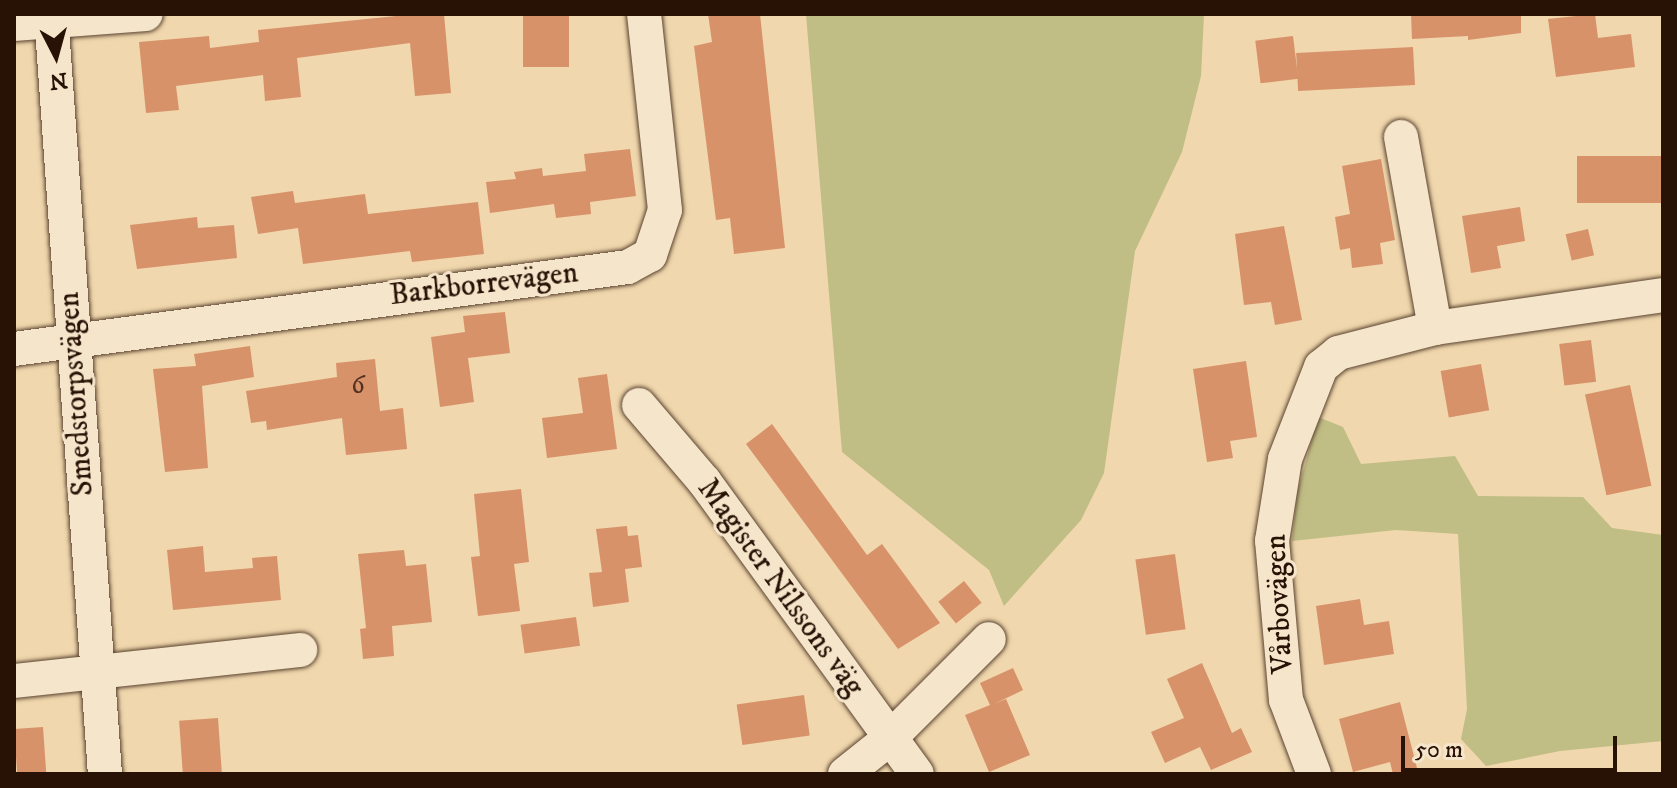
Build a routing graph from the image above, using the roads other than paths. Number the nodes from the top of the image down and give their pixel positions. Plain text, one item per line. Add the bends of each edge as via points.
1 (146, 14) edge
2 (644, 14) edge
3 (51, 17) edge
4 (14, 24) edge
5 (1401, 137) dead end
6 (1663, 295) edge
7 (1435, 328) junction
8 (73, 342) junction
9 (14, 349) edge
10 (639, 405) dead end
11 (989, 639) dead end
12 (300, 650) dead end
13 (97, 672) junction
14 (14, 681) edge
15 (889, 739) junction
16 (105, 774) edge
17 (845, 774) edge
18 (917, 774) edge
19 (1314, 774) edge

1 - 3 street
2 - 8 street, Barkborrevägen via 665,210 650,255 619,268
3 - 4 street
3 - 8 street, Smedstorpsvägen
5 - 7 street
6 - 7 street, Vårbovägen
7 - 19 street, Vårbovägen via 1338,353 1321,367 1285,459 1272,541 1276,631 1286,700
8 - 9 street, Barkborrevägen
8 - 13 street, Smedstorpsvägen
10 - 15 street, Magister Nilssons väg via 704,481
11 - 15 street
12 - 13 street
13 - 14 street
13 - 16 street, Smedstorpsvägen
15 - 17 street
15 - 18 street, Magister Nilssons väg

